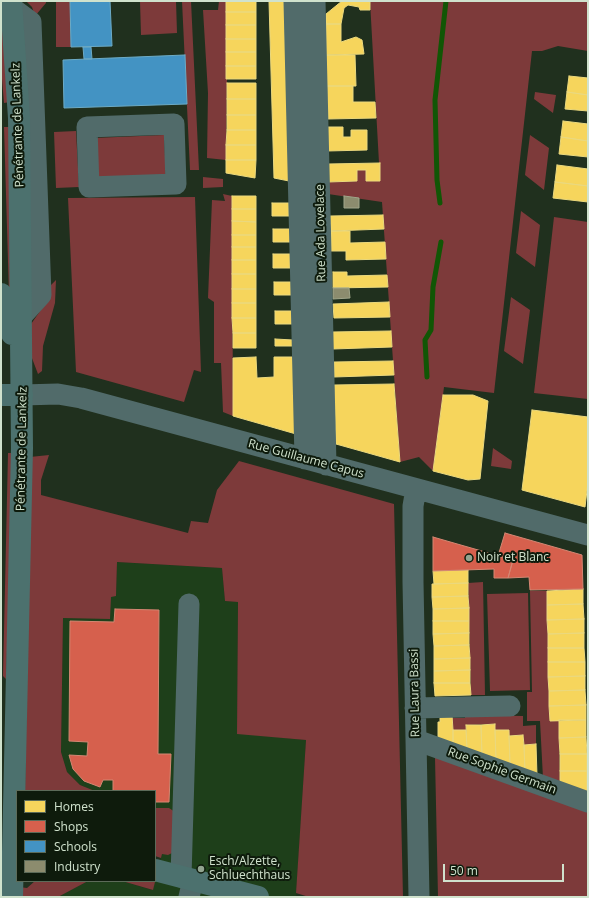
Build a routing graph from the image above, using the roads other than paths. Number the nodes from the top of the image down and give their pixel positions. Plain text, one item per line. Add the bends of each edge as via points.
1 (294, 1) edge
2 (315, 1) edge
3 (11, 4) edge
4 (87, 127) joint
5 (1, 294) edge
6 (12, 395) edge
7 (305, 459) junction
8 (326, 465) junction
9 (416, 489) junction
10 (588, 535) edge
11 (189, 604) dead end
12 (1, 690) edge
13 (510, 706) dead end
14 (415, 708) junction
15 (416, 740) junction
16 (588, 802) edge
17 (9, 833) edge
18 (156, 870) edge
19 (188, 884) edge
20 (12, 897) edge
21 (258, 897) edge
22 (419, 897) edge

1 - 7 street, Rue Ada Lovelace
2 - 8 street, Rue Ada Lovelace
3 - 6 main road, Pénétrante de Lankelz via 19,118 22,316
4 - 4 street via 174,124 176,184 89,187
5 - 6 main road via 12,316
6 - 7 street, Rue Guillaume Capus via 58,394 80,398
6 - 17 main road, Pénétrante de Lankelz
7 - 8 street, Rue Guillaume Capus
8 - 9 street, Rue Guillaume Capus
9 - 10 street, Rue Guillaume Capus
9 - 14 street, Rue Laura Bassi via 413,506
11 - 19 street
12 - 17 main road via 6,699
13 - 14 street
14 - 15 street, Rue Laura Bassi
15 - 16 street, Rue Sophie Germain
15 - 22 street, Rue Laura Bassi
17 - 20 main road, Pénétrante de Lankelz
18 - 19 main road
19 - 21 main road

